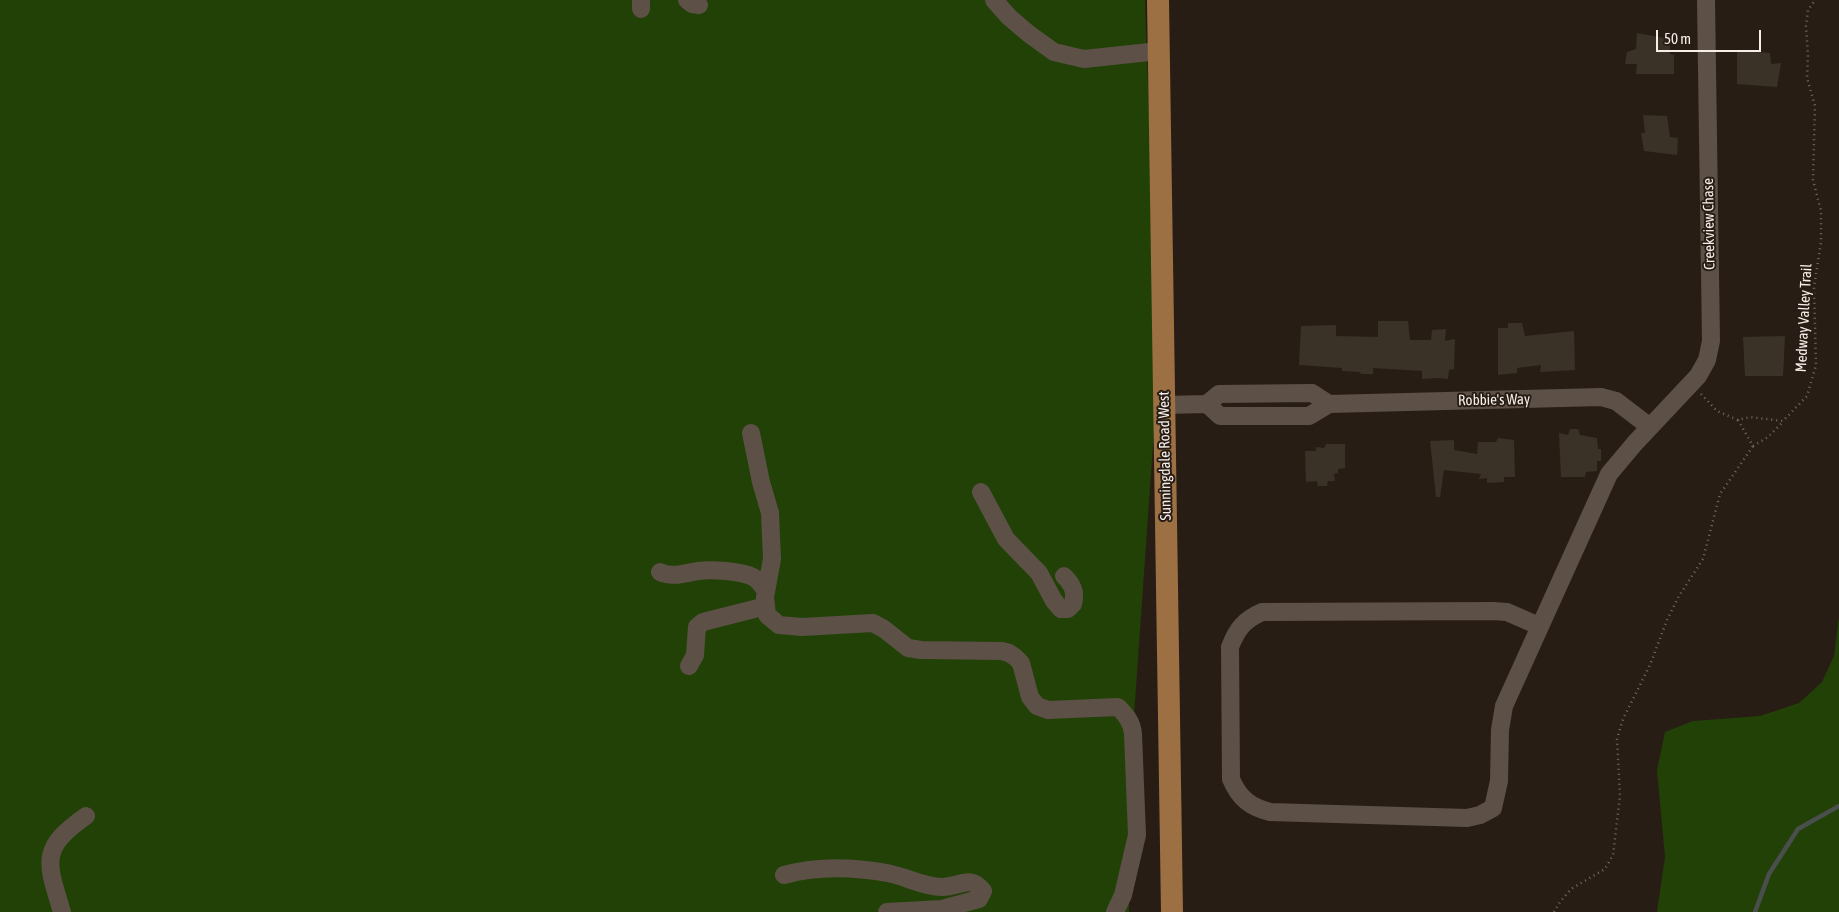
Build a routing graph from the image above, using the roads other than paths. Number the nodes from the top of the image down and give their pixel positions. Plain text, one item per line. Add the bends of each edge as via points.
1 (994, 0) edge
2 (1158, 0) edge
3 (1706, 0) edge
4 (1159, 52) junction
5 (1164, 405) junction
6 (1650, 427) junction
7 (752, 433) dead end
8 (981, 492) dead end
9 (660, 572) dead end
10 (1064, 576) dead end
11 (766, 599) junction
12 (1539, 626) junction
13 (689, 666) dead end
14 (86, 816) dead end
15 (784, 875) dead end
16 (62, 912) edge
17 (887, 912) edge
18 (1115, 912) edge
19 (1172, 912) edge

1 - 4 street via 1009,18 1054,52 1084,59
2 - 4 main road, Sunningdale Road West
3 - 6 street, Creekview Chase via 1711,340 1698,376
4 - 5 main road, Sunningdale Road West
5 - 6 street, Robbie's Way via 1207,404 1220,416 1309,416 1329,404 1601,397 1616,401
5 - 19 main road, Sunningdale Road West
6 - 12 street, Creekview Chase via 1609,474
7 - 11 street via 770,513 772,559
8 - 10 street via 1006,539 1039,573 1061,609 1068,609 1073,604 1074,590
9 - 11 street via 673,576 701,570 742,573 758,580
11 - 13 street via 702,622 697,627 695,655
11 - 18 street via 766,615 780,625 873,623 908,648 1010,653 1021,663 1030,697 1038,706 1048,710 1118,707 1132,727 1137,835 1123,895
12 - 12 street, Creekview Chase via 1504,706 1499,781 1493,808 1467,818 1270,812 1246,802 1236,791 1231,779 1230,647 1241,624 1250,617 1262,612 1493,611 1508,612
14 - 16 street via 57,840 50,857 50,870
15 - 17 street via 806,869 849,869 888,873 942,887 971,882 984,891 979,899 942,908

